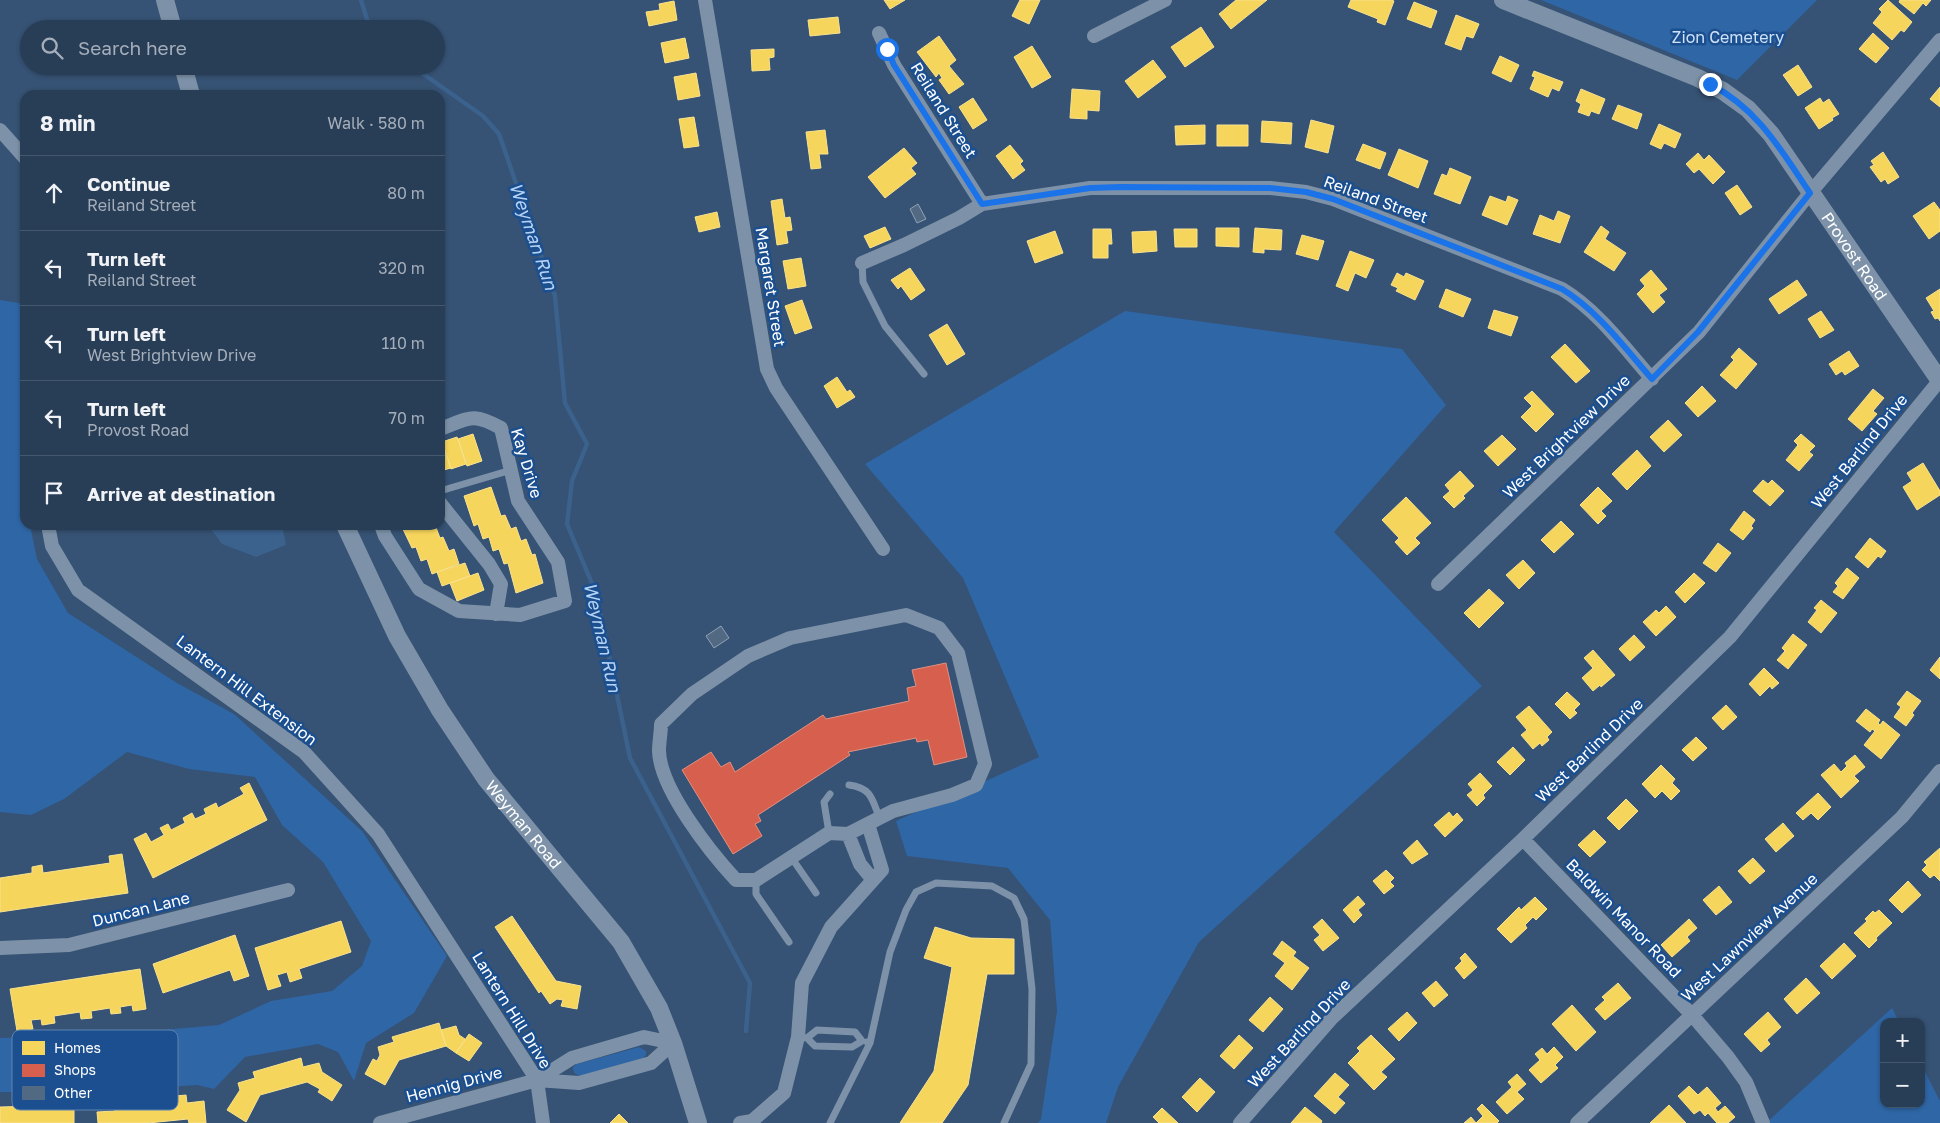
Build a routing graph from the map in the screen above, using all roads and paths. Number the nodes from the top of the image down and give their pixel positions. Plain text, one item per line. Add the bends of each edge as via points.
1 (165, 0) edge
2 (705, 0) edge
3 (1165, 0) edge
4 (1503, 0) edge
5 (171, 20) edge
6 (880, 33) dead end
7 (1094, 36) dead end
8 (1940, 40) edge
9 (186, 75) edge
10 (190, 90) edge
11 (0, 130) edge
12 (20, 152) edge
13 (1810, 193) junction
14 (982, 204) junction
15 (862, 263) joint
16 (924, 374) dead end
17 (1652, 379) junction
18 (1940, 380) edge
19 (445, 427) edge
20 (511, 470) junction
21 (445, 490) edge
22 (445, 509) edge
23 (49, 530) edge
24 (347, 530) edge
25 (383, 530) edge
26 (883, 549) dead end
27 (1438, 584) dead end
28 (496, 614) junction
29 (1940, 771) edge
30 (849, 785) dead end
31 (830, 794) dead end
32 (873, 821) junction
33 (829, 833) junction
34 (848, 834) junction
35 (1523, 839) junction
36 (791, 857) junction
37 (756, 880) junction
38 (873, 880) junction
39 (288, 890) dead end
40 (816, 893) dead end
41 (789, 942) dead end
42 (452, 947) joint
43 (0, 948) edge
44 (1692, 1015) junction
45 (802, 1037) junction
46 (862, 1041) junction
47 (673, 1043) junction
48 (870, 1043) junction
49 (537, 1080) junction
50 (380, 1123) edge
51 (543, 1123) edge
52 (698, 1123) edge
53 (740, 1123) edge
54 (830, 1123) edge
55 (1004, 1123) edge
56 (1240, 1123) edge
57 (1577, 1123) edge
58 (1763, 1123) edge

1 - 5 street
2 - 26 street, Margaret Street via 767,369 776,388
3 - 7 street
4 - 13 street, Provost Road via 1723,91 1748,109 1771,134
6 - 14 street, Reiland Street via 894,65
8 - 13 street, West Brightview Drive
9 - 10 street
11 - 12 street
13 - 17 street, West Brightview Drive via 1698,332
13 - 18 street, Provost Road
14 - 15 street, Reiland Street
14 - 17 street, Reiland Street via 1113,187 1270,188 1306,192 1562,289 1594,313
15 - 16 lane via 863,282 885,326
17 - 27 street, West Brightview Drive
18 - 35 street, West Barlind Drive via 1730,637
19 - 20 street, Kay Drive via 474,417 501,428
20 - 21 lane
20 - 28 street, Kay Drive via 518,501 558,562 565,601 520,615
22 - 28 street via 501,584
23 - 42 street, Lantern Hill Extension via 52,546 78,590 304,752 378,834
24 - 47 street, Weyman Road via 397,636 440,710 486,779 621,942 659,1008
25 - 28 street, Kay Drive via 419,589 459,611
29 - 44 street, West Lawnview Avenue via 1902,816
30 - 32 lane via 867,790 873,801
31 - 33 lane via 824,802
32 - 34 street
32 - 37 street via 892,811 976,785 985,764 958,653 939,628 906,615 790,638 748,656 692,694 662,724 659,753 669,786 711,852 736,880
32 - 38 street via 882,870
33 - 34 street
33 - 36 street
34 - 38 street via 860,864
35 - 44 street, Baldwin Manor Road
35 - 56 street, West Barlind Drive via 1332,1018
36 - 37 street
36 - 40 lane
37 - 41 lane via 756,894
38 - 45 street via 831,927 802,983
39 - 43 street, Duncan Lane via 69,945
42 - 49 street, Lantern Hill Drive
44 - 57 street, West Lawnview Avenue
44 - 58 street, Baldwin Manor Road via 1746,1082
45 - 46 lane via 815,1046 852,1047
45 - 46 lane via 817,1030 855,1032
45 - 53 street via 784,1093 752,1121
46 - 48 lane
47 - 49 street, Hennig Drive via 644,1037 572,1058
47 - 49 street, Hennig Drive via 651,1063 579,1083
47 - 52 street, Weyman Road
48 - 54 lane
48 - 55 lane via 890,952 916,892 936,883 992,886 1014,898 1024,919 1032,989 1031,1064
49 - 50 street, Hennig Drive
49 - 51 street, Lantern Hill Drive

